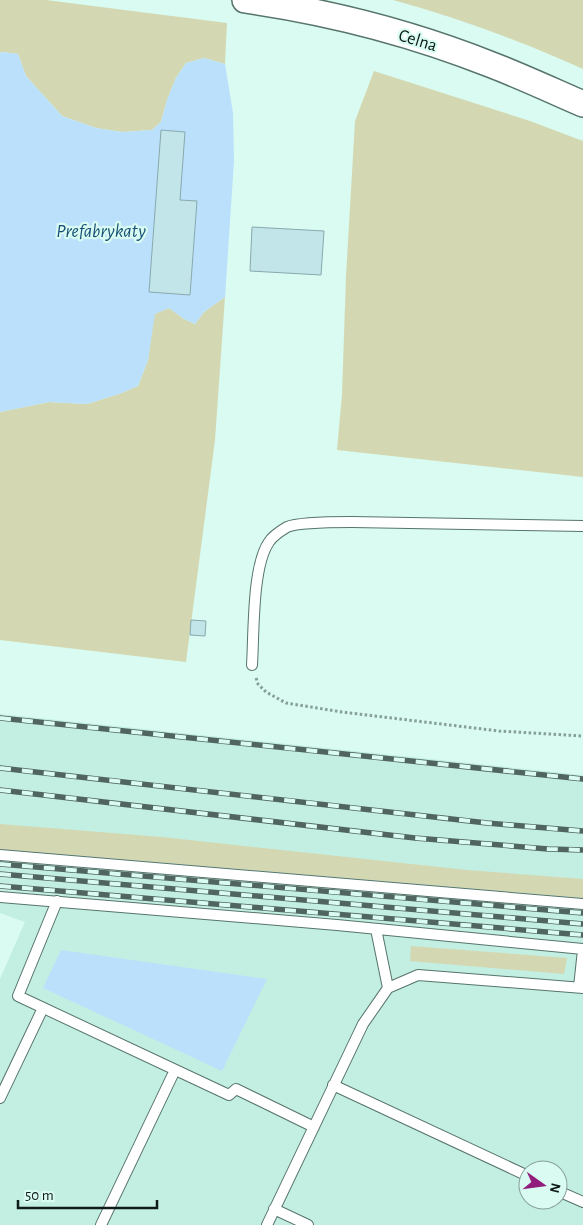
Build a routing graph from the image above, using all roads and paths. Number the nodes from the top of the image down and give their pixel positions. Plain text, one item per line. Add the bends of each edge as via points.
1 (245, 0) edge
2 (583, 104) edge
3 (583, 526) edge
4 (252, 665) joint
5 (583, 736) edge
6 (0, 855) edge
7 (0, 896) edge
8 (57, 901) junction
9 (583, 904) edge
10 (376, 929) junction
11 (583, 949) edge
12 (581, 987) edge
13 (388, 988) junction
14 (43, 1008) junction
15 (175, 1070) junction
16 (333, 1084) junction
17 (0, 1098) edge
18 (314, 1127) junction
19 (518, 1171) edge
20 (568, 1195) edge
21 (583, 1202) edge
22 (274, 1209) junction
23 (101, 1225) edge
24 (267, 1225) edge
25 (308, 1225) edge

1 - 2 street, Celna via 336,18 425,42 492,65
3 - 4 lane via 320,522 288,527 270,540 261,558
4 - 5 path via 258,684 286,703 499,731
6 - 9 lane
7 - 8 lane
8 - 10 lane
8 - 14 lane via 18,996
10 - 11 lane
10 - 13 lane
11 - 12 lane
12 - 13 lane via 418,976
13 - 16 lane via 363,1024
14 - 15 lane
14 - 17 lane
15 - 18 lane via 229,1095 236,1088
15 - 23 lane
16 - 18 lane
16 - 19 lane
18 - 22 lane
20 - 21 lane
22 - 24 lane
22 - 25 lane

